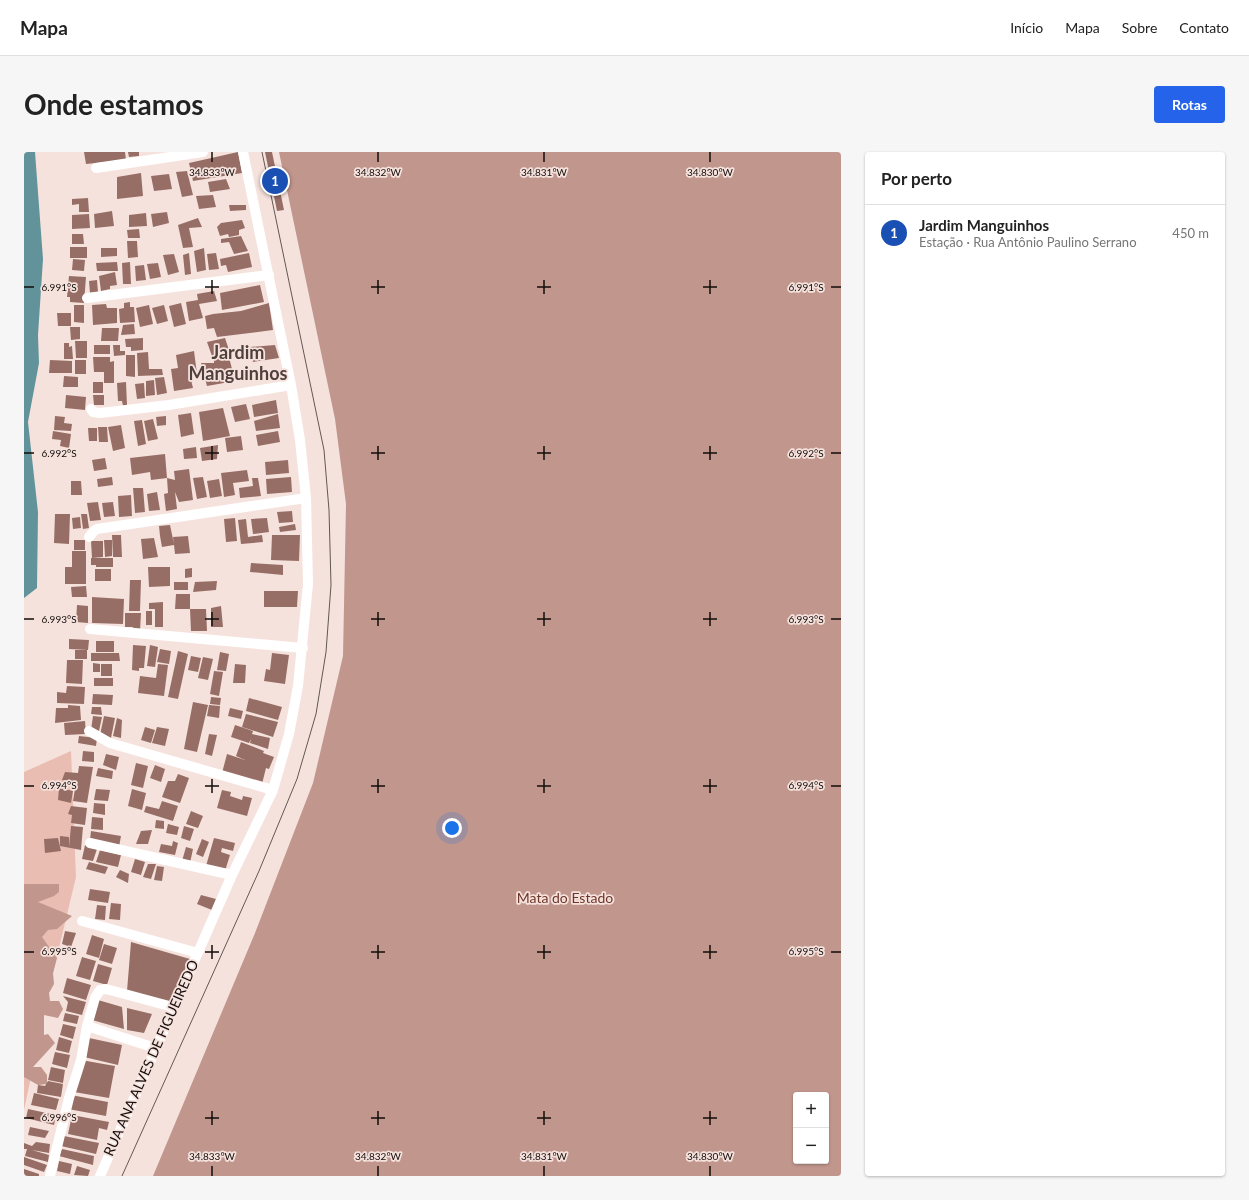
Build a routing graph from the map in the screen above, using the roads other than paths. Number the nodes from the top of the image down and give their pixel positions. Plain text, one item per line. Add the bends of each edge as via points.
1 (203, 152) edge
2 (243, 152) edge
3 (96, 168) dead end
4 (269, 275) junction
5 (87, 298) dead end
6 (291, 385) junction
7 (91, 408) dead end
8 (306, 498) junction
9 (89, 537) dead end
10 (90, 629) dead end
11 (302, 648) junction
12 (89, 731) dead end
13 (274, 790) junction
14 (90, 843) dead end
15 (232, 875) junction
16 (82, 921) dead end
17 (198, 953) junction
18 (173, 1007) junction
19 (87, 1026) junction
20 (155, 1048) junction
21 (50, 1176) edge
22 (100, 1176) edge

1 - 3 street
2 - 4 street, RUA ANA ALVES DE FIGUEIREDO
4 - 5 street
4 - 6 street, RUA ANA ALVES DE FIGUEIREDO
6 - 7 street via 100,413 93,412
6 - 8 street, RUA ANA ALVES DE FIGUEIREDO
8 - 9 street via 97,530
8 - 11 street, RUA ANA ALVES DE FIGUEIREDO via 308,584
10 - 11 street
11 - 13 street, RUA ANA ALVES DE FIGUEIREDO via 289,734
12 - 13 street via 110,743
13 - 15 street, RUA ANA ALVES DE FIGUEIREDO
14 - 15 street
15 - 17 street, RUA ANA ALVES DE FIGUEIREDO
16 - 17 street
17 - 18 street, RUA ANA ALVES DE FIGUEIREDO
18 - 19 street via 106,989 100,990
18 - 20 street, RUA ANA ALVES DE FIGUEIREDO
19 - 20 street
19 - 21 street via 81,1060
20 - 22 street, RUA ANA ALVES DE FIGUEIREDO

